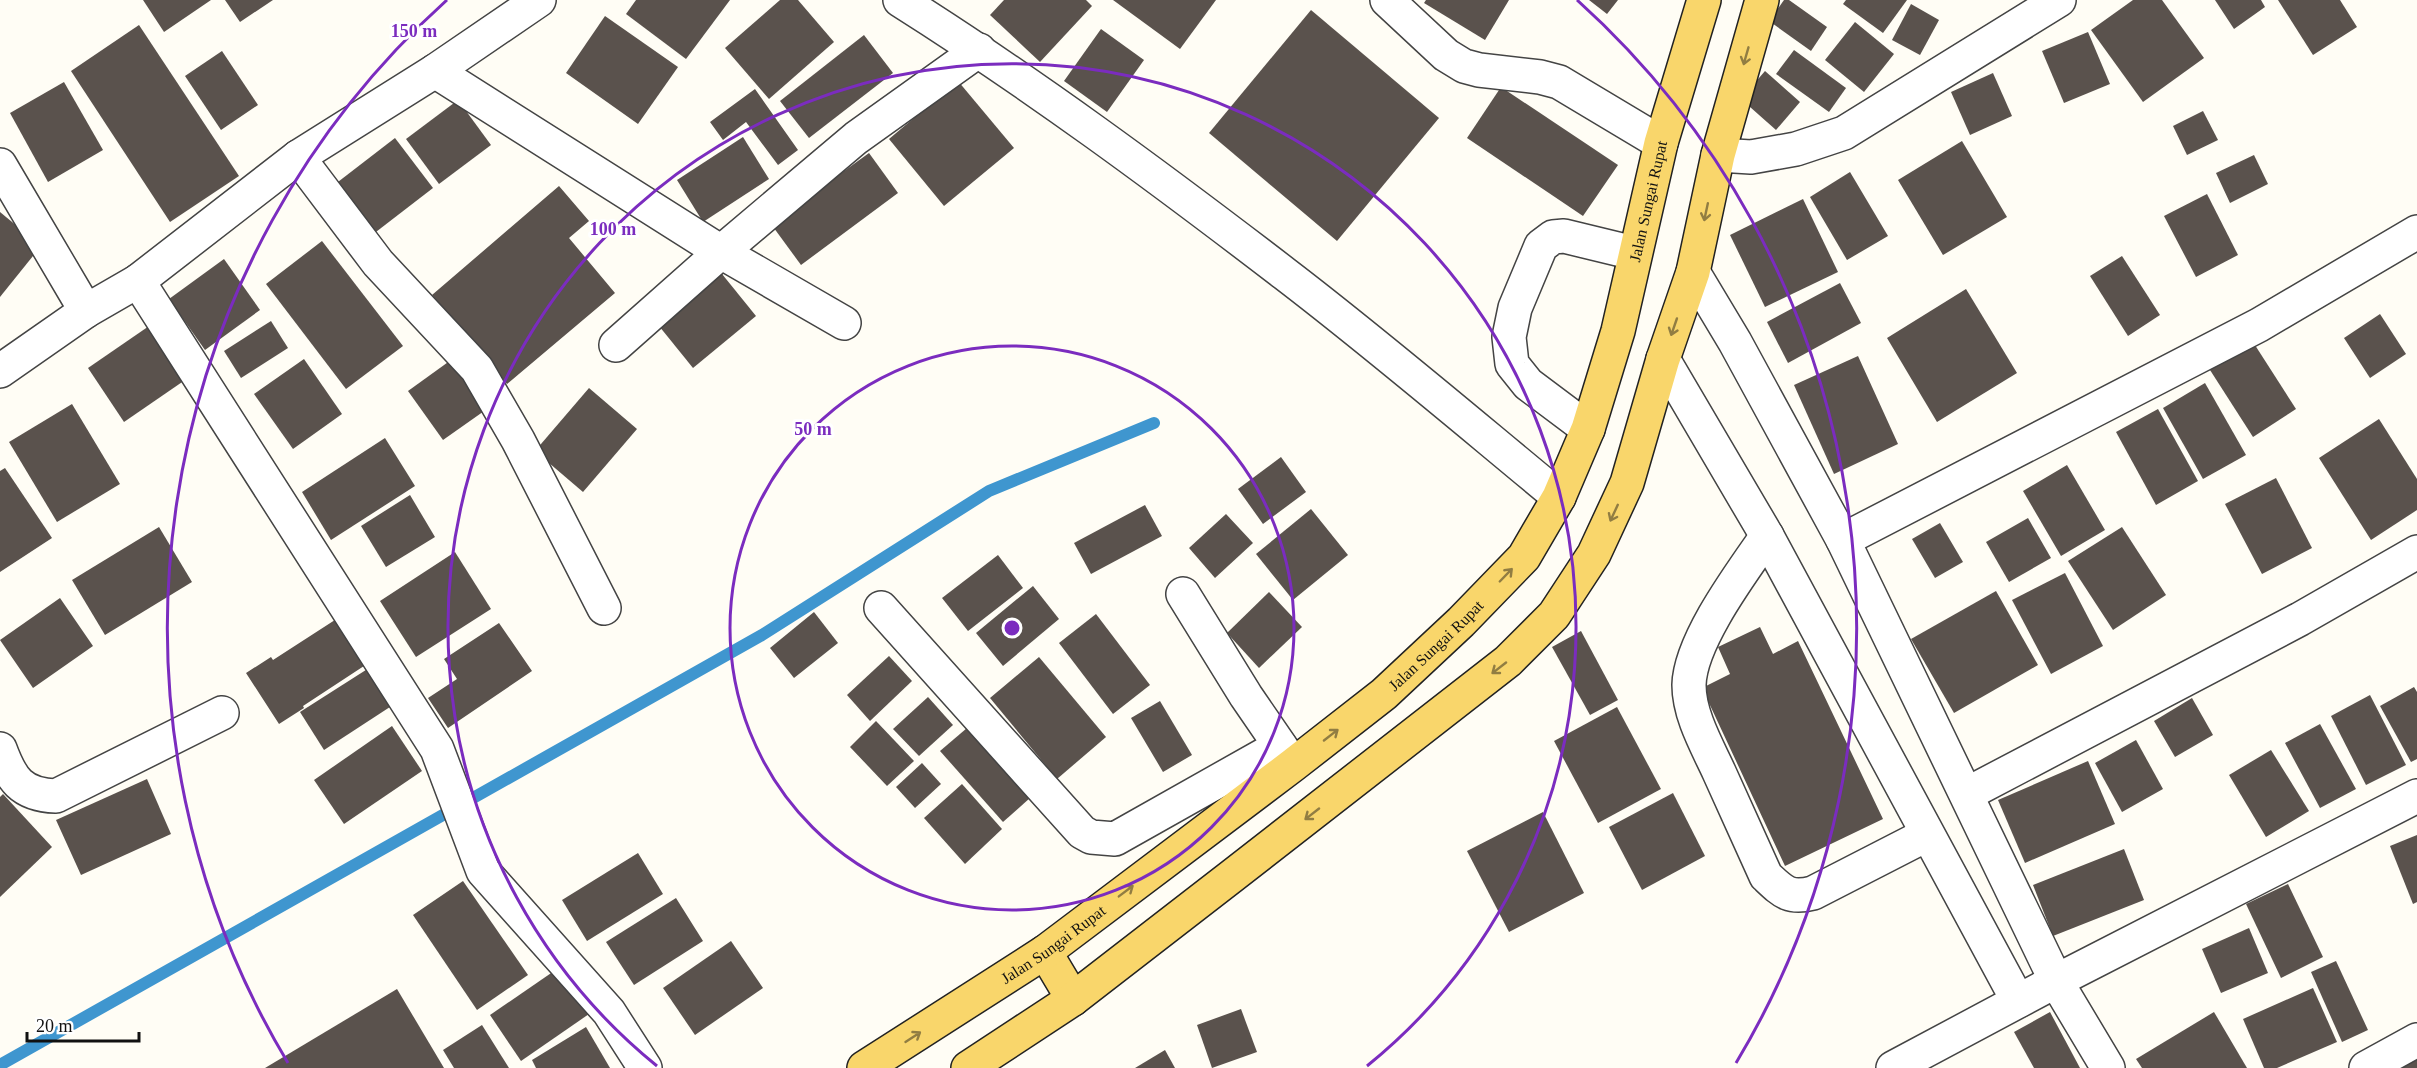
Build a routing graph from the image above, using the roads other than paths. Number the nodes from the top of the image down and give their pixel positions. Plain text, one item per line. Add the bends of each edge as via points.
1 (539, 0) edge
2 (900, 0) edge
3 (1388, 0) edge
4 (1704, 0) edge
5 (1762, 0) edge
6 (2059, 0) edge
7 (979, 50) junction
8 (435, 71) junction
9 (1661, 143) junction
10 (1718, 155) junction
11 (298, 157) junction
12 (0, 165) edge
13 (2417, 232) edge
14 (721, 252) junction
15 (1634, 253) junction
16 (1693, 272) junction
17 (138, 281) junction
18 (86, 311) junction
19 (844, 323) dead end
20 (616, 345) dead end
21 (1663, 359) junction
22 (0, 371) edge
23 (1588, 429) junction
24 (1559, 496) junction
25 (1767, 536) junction
26 (1843, 540) junction
27 (2417, 552) edge
28 (1183, 594) dead end
29 (604, 608) dead end
30 (881, 608) dead end
31 (222, 713) dead end
32 (0, 749) edge
33 (1286, 756) junction
34 (1967, 794) junction
35 (2417, 796) edge
36 (1926, 835) junction
37 (1045, 952) junction
38 (2056, 981) junction
39 (1073, 999) junction
40 (2018, 1001) junction
41 (2417, 1040) edge
42 (645, 1068) edge
43 (864, 1068) edge
44 (968, 1068) edge
45 (1893, 1068) edge
46 (2108, 1068) edge
47 (2366, 1068) edge

1 - 8 street
2 - 7 street
3 - 9 street via 1446,55 1464,66 1559,82
4 - 9 main road, Jalan Sungai Rupat
5 -> 10 main road
6 - 10 street via 1844,133 1796,150 1751,157
7 - 14 street via 856,138
7 - 24 street via 1286,275
8 - 11 street
8 - 14 street
9 - 15 main road, Jalan Sungai Rupat
10 -> 16 main road
11 - 17 street
11 - 29 street via 378,263 477,369
12 - 18 street
13 - 26 street via 2259,325
14 - 19 street
14 - 20 street
15 - 23 main road, Jalan Sungai Rupat via 1618,330
15 - 23 street via 1564,236 1553,237 1541,246 1515,309 1509,337 1512,364 1528,384
16 -> 21 main road
16 - 26 street
17 - 18 street
17 - 42 street via 437,750 483,871 609,1012
18 - 22 street
21 - 25 street
21 -> 39 main road via 1627,483 1594,555 1554,615 1508,661
23 - 24 main road, Jalan Sungai Rupat
33 -> 24 main road, Jalan Sungai Rupat via 1384,694 1461,622 1524,557
25 - 36 street
25 - 36 street via 1719,605 1695,658 1689,684 1702,733 1766,876 1791,895 1806,895
26 - 34 street
27 - 34 street via 2300,619
28 - 33 street
30 - 33 street via 1082,832 1091,837 1114,839
31 - 32 street via 56,796 40,796 27,790 9,774
37 -> 33 main road, Jalan Sungai Rupat
34 - 38 street
35 - 38 street
36 - 40 street
37 - 39 main road
43 -> 37 main road, Jalan Sungai Rupat
38 - 40 street
38 - 46 street
39 - 44 main road
40 - 45 street
41 - 47 street

